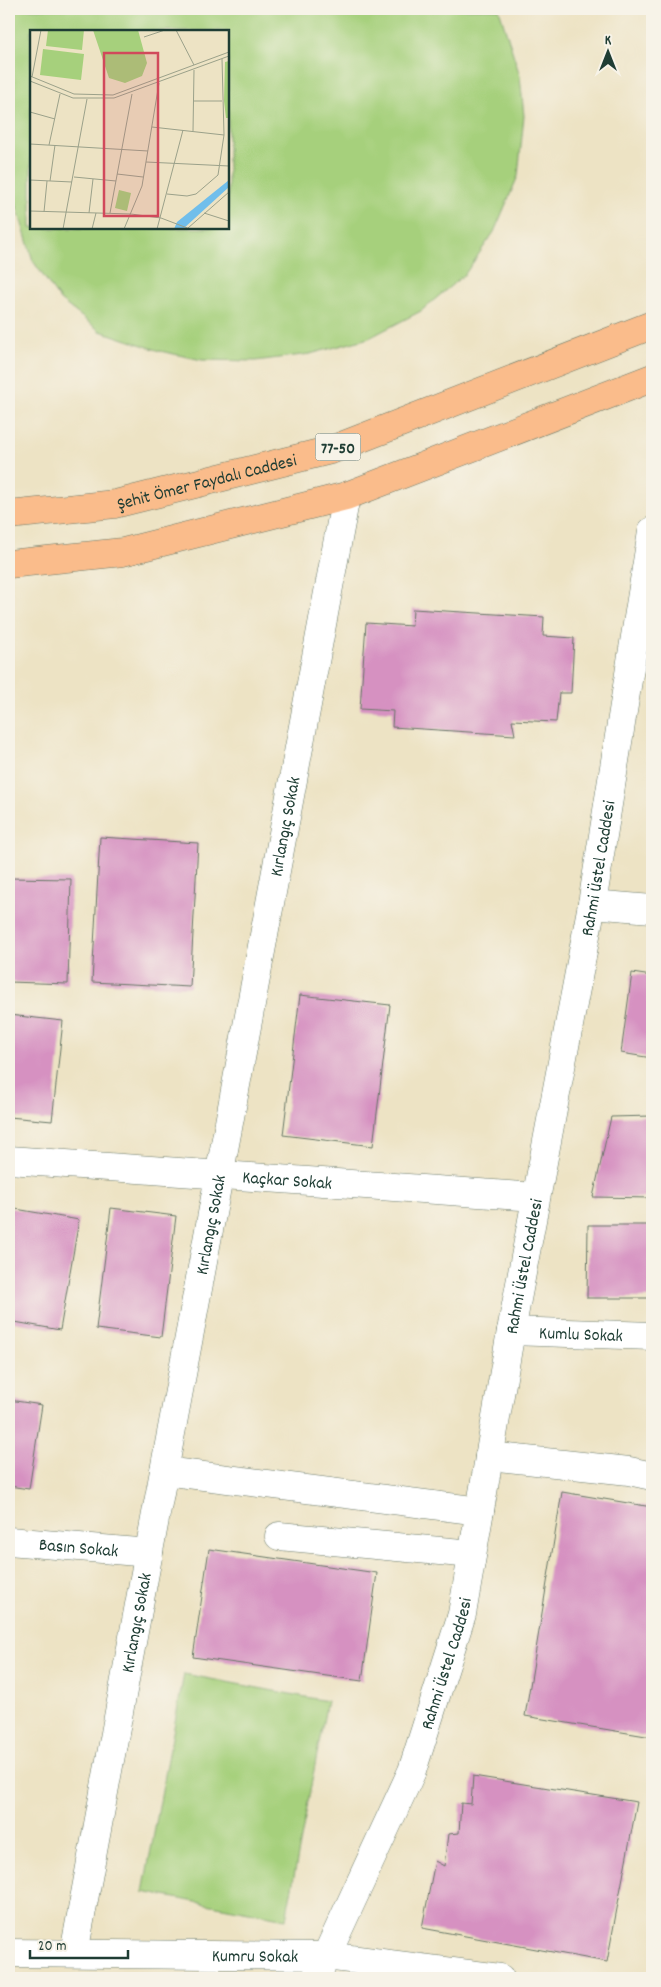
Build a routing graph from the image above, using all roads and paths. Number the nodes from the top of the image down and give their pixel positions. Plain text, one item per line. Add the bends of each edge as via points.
1 (652, 326) edge
2 (652, 378) edge
3 (346, 496) junction
4 (9, 515) edge
5 (652, 531) edge
6 (9, 564) edge
7 (592, 904) junction
8 (652, 909) edge
9 (9, 1160) edge
10 (220, 1175) junction
11 (536, 1197) junction
12 (510, 1331) junction
13 (652, 1336) edge
14 (489, 1456) junction
15 (164, 1471) junction
16 (652, 1476) edge
17 (480, 1511) junction
18 (279, 1536) dead end
19 (9, 1541) edge
20 (149, 1553) junction
21 (472, 1554) junction
22 (9, 1953) edge
23 (74, 1953) junction
24 (321, 1967) edge
25 (500, 1978) edge

1 - 4 main road, Şehit Ömer Faydalı Caddesi / 77-50 via 331,450 115,504
2 - 3 main road
3 - 6 main road via 123,552
3 - 10 street, Kırlangıç Sokak
5 - 7 street, Rahmi Üstel Caddesi
7 - 8 street
7 - 11 street, Rahmi Üstel Caddesi
9 - 10 street, Kaçkar Sokak
10 - 11 street, Kaçkar Sokak
10 - 15 street, Kırlangıç Sokak
11 - 12 street, Rahmi Üstel Caddesi
12 - 13 street, Kumlu Sokak
12 - 14 street, Rahmi Üstel Caddesi
14 - 16 street
14 - 17 street, Rahmi Üstel Caddesi
15 - 17 street
15 - 20 street, Kırlangıç Sokak
17 - 21 street, Rahmi Üstel Caddesi
18 - 21 street
19 - 20 street, Basın Sokak
20 - 23 street, Kırlangıç Sokak
21 - 24 street, Rahmi Üstel Caddesi via 462,1614 412,1771
22 - 23 street, Kumru Sokak
23 - 24 street, Kumru Sokak
24 - 25 street, Kumru Sokak

